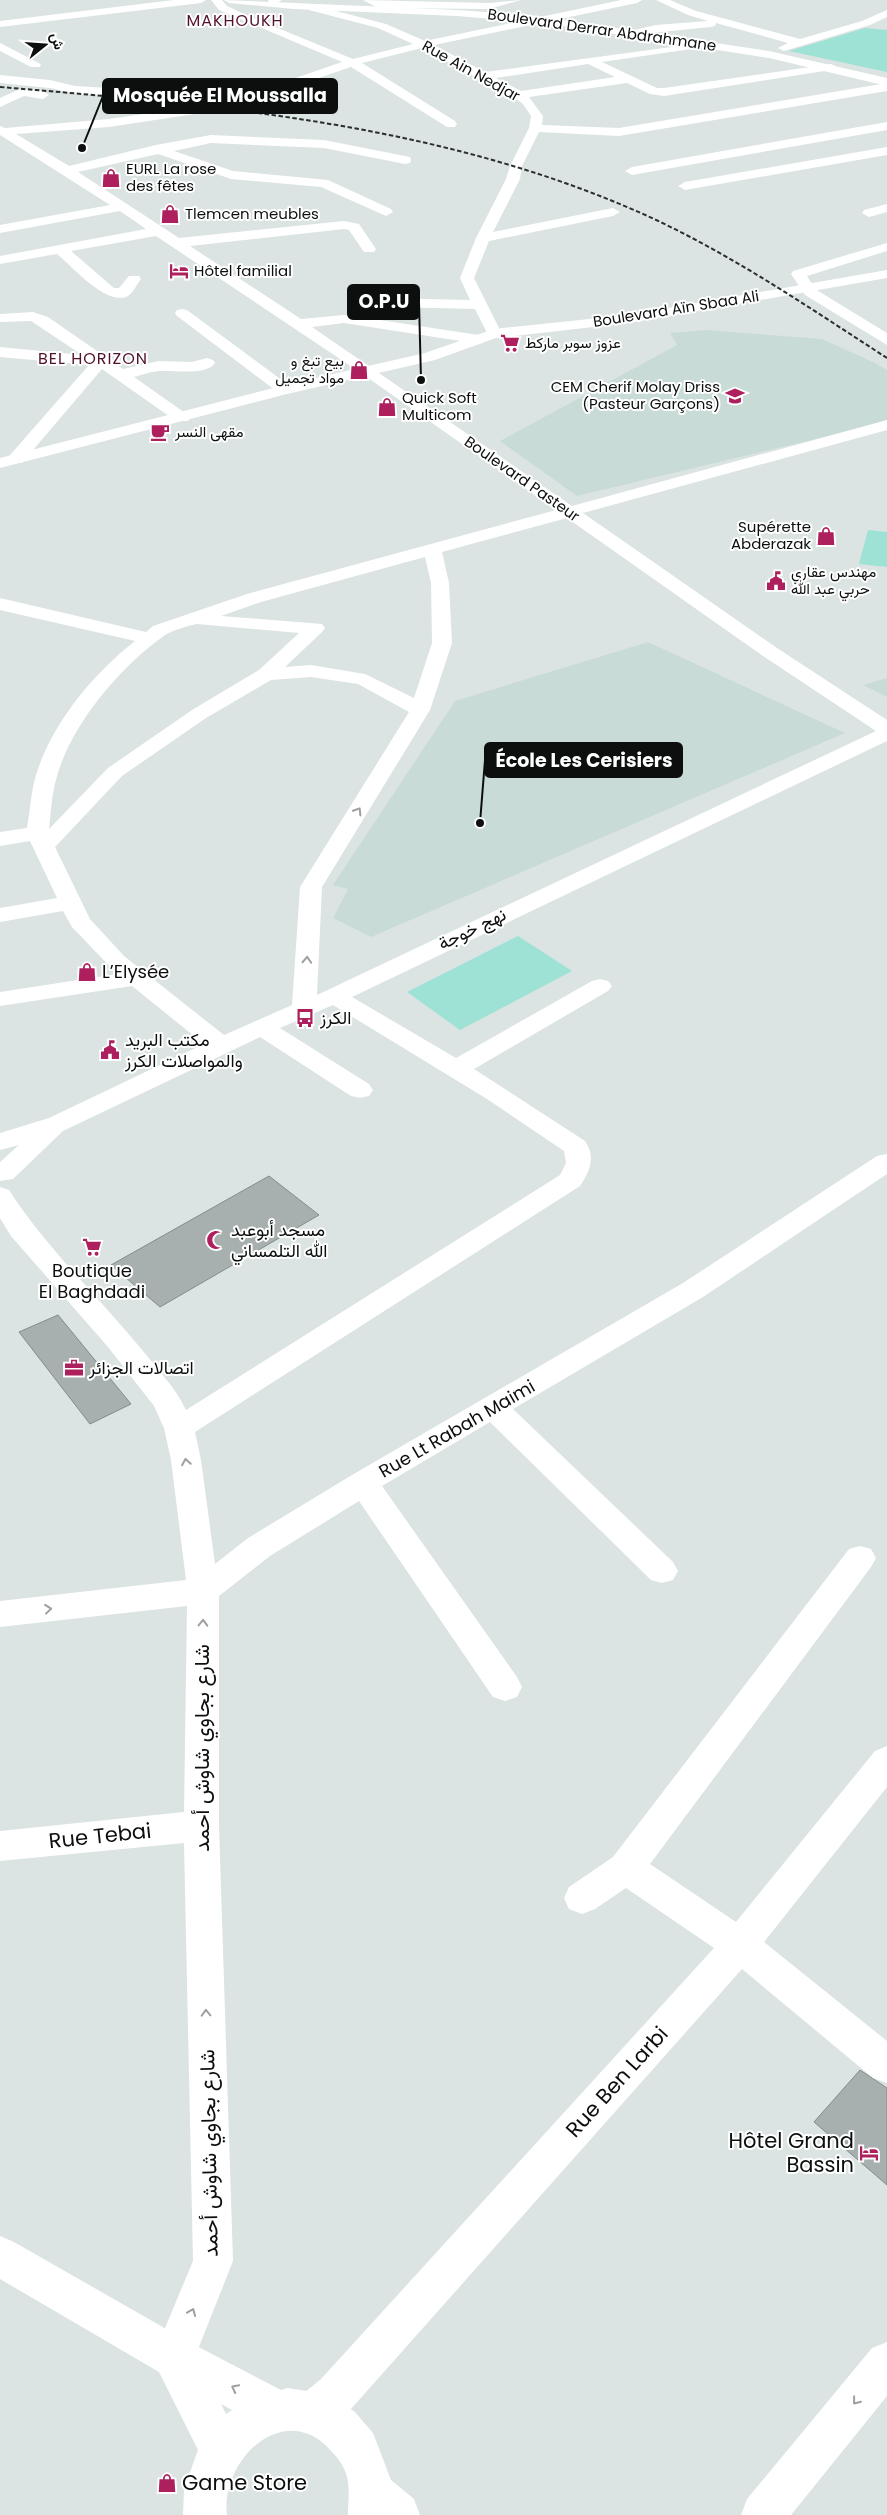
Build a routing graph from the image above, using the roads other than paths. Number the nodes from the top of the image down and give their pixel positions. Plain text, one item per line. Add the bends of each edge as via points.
1 (147, 0) edge
2 (201, 0) edge
3 (216, 0) edge
4 (229, 0) edge
5 (368, 0) edge
6 (516, 0) edge
7 (604, 0) edge
8 (661, 0) edge
9 (270, 1) edge
10 (630, 1) edge
11 (313, 8) junction
12 (384, 10) junction
13 (887, 13) edge
14 (283, 16) dead end
15 (359, 19) junction
16 (0, 20) edge
17 (541, 20) junction
18 (726, 23) junction
19 (0, 24) edge
20 (634, 33) junction
21 (801, 43) junction
22 (424, 44) junction
23 (705, 44) junction
24 (0, 46) edge
25 (356, 49) dead end
26 (766, 54) junction
27 (21, 56) junction
28 (374, 57) junction
29 (0, 61) edge
30 (590, 61) junction
31 (353, 63) junction
32 (35, 65) junction
33 (831, 67) junction
34 (0, 72) edge
35 (485, 76) junction
36 (0, 79) edge
37 (628, 79) junction
38 (887, 82) edge
39 (50, 84) junction
40 (887, 87) edge
41 (519, 95) junction
42 (52, 98) dead end
43 (243, 100) junction
44 (0, 103) edge
45 (451, 124) dead end
46 (90, 125) junction
47 (887, 126) edge
48 (535, 128) junction
49 (2, 131) edge
50 (619, 132) junction
51 (115, 134) dead end
52 (675, 137) dead end
53 (132, 141) dead end
54 (708, 145) dead end
55 (157, 150) junction
56 (886, 152) edge
57 (733, 154) junction
58 (405, 160) dead end
59 (67, 170) junction
60 (632, 172) dead end
61 (766, 172) junction
62 (684, 186) dead end
63 (120, 207) junction
64 (887, 208) edge
65 (386, 212) dead end
66 (613, 212) dead end
67 (869, 213) dead end
68 (0, 229) edge
69 (158, 231) junction
70 (483, 238) junction
71 (175, 243) junction
72 (369, 248) dead end
73 (887, 248) edge
74 (60, 249) junction
75 (0, 260) edge
76 (887, 274) edge
77 (134, 279) dead end
78 (480, 305) junction
79 (182, 313) dead end
80 (0, 318) edge
81 (887, 320) edge
82 (363, 322) junction
83 (297, 324) junction
84 (864, 326) junction
85 (487, 336) junction
86 (887, 340) edge
87 (0, 352) edge
88 (101, 361) junction
89 (207, 363) dead end
90 (367, 370) junction
91 (120, 375) junction
92 (285, 390) junction
93 (182, 418) junction
94 (887, 425) edge
95 (16, 459) junction
96 (0, 463) edge
97 (568, 511) junction
98 (432, 549) junction
99 (0, 604) edge
100 (195, 620) junction
101 (148, 638) junction
102 (266, 674) junction
103 (420, 710) junction
104 (887, 729) edge
105 (887, 733) edge
106 (0, 839) edge
107 (40, 839) junction
108 (70, 903) junction
109 (0, 915) edge
110 (137, 978) junction
111 (600, 986) dead end
112 (334, 996) junction
113 (0, 999) edge
114 (304, 1009) junction
115 (261, 1027) junction
116 (222, 1044) junction
117 (456, 1069) junction
118 (360, 1090) dead end
119 (58, 1124) junction
120 (0, 1142) edge
121 (886, 1162) edge
122 (1, 1174) edge
123 (494, 1408) junction
124 (179, 1428) junction
125 (364, 1483) junction
126 (860, 1558) dead end
127 (662, 1571) dead end
128 (203, 1591) junction
129 (0, 1614) edge
130 (504, 1687) dead end
131 (887, 1761) edge
132 (201, 1826) junction
133 (0, 1846) edge
134 (626, 1868) junction
135 (582, 1898) dead end
136 (740, 1945) junction
137 (884, 2055) edge
138 (0, 2256) edge
139 (174, 2357) junction
140 (887, 2363) edge
141 (317, 2411) junction
142 (221, 2449) junction
143 (380, 2508) edge
144 (205, 2515) edge
145 (763, 2515) edge

1 - 16 street
2 - 19 street
3 - 31 street via 223,8 236,14
4 - 9 street, Boulevard Derrar Abdrahmane
5 - 6 street via 378,5 489,6
7 - 10 street
8 - 18 street
9 - 11 street, Boulevard Derrar Abdrahmane
9 - 14 street
10 - 17 street
11 - 12 street, Boulevard Derrar Abdrahmane
11 - 15 street, Rue Ain Nedjar
12 - 15 street
12 - 17 street, Boulevard Derrar Abdrahmane via 487,14
13 - 21 street via 866,23
15 - 22 street, Rue Ain Nedjar
17 - 20 street, Boulevard Derrar Abdrahmane
17 - 22 street
18 - 20 street via 656,28
18 - 21 street
20 - 23 street, Boulevard Derrar Abdrahmane
21 - 26 street
22 - 28 street
22 - 35 street, Rue Ain Nedjar
23 - 26 street, Boulevard Derrar Abdrahmane
23 - 30 street
24 - 27 street
25 - 28 street
26 - 33 street, Boulevard Derrar Abdrahmane
27 - 29 street
27 - 32 street
28 - 31 street
30 - 35 street
30 - 37 street
31 - 43 street
31 - 45 street
32 - 34 street
32 - 39 street via 58,81
33 - 37 street via 667,92 654,91
33 - 38 street, Boulevard Derrar Abdrahmane
35 - 41 street, Rue Ain Nedjar
36 - 39 street
37 - 41 street
39 - 43 street via 75,90
40 - 50 street
41 - 48 street, Rue Ain Nedjar via 537,116
42 - 44 street via 55,96 22,92
43 - 46 street via 176,115
46 - 49 street
46 - 51 street
47 - 57 street
48 - 50 street
48 - 70 street
49 - 59 street, Boulevard Pasteur
50 - 52 street
53 - 55 street
54 - 57 street
55 - 58 street via 211,138 324,144
55 - 59 street
55 - 65 street via 231,175 335,186
56 - 61 street
57 - 60 street
57 - 61 street
59 - 63 street, Boulevard Pasteur
61 - 62 street
63 - 68 street
63 - 69 street, Boulevard Pasteur
64 - 67 street
66 - 70 street
69 - 71 street, Boulevard Pasteur
69 - 74 street
70 - 78 street via 466,278
71 - 72 street via 344,225 354,227
71 - 83 street, Boulevard Pasteur
73 - 84 street via 798,274 810,292
74 - 75 street
74 - 77 street via 110,292 123,293
76 - 85 street, Boulevard Aïn Sbaa Ali via 628,318
78 - 82 street via 383,302 384,312
78 - 85 street
79 - 92 street
80 - 88 street via 33,316 43,320
81 - 84 street
82 - 83 street via 344,319
82 - 85 street
83 - 90 street, Boulevard Pasteur
84 - 86 street
85 - 90 street, Boulevard Aïn Sbaa Ali via 430,356
87 - 88 street
88 - 91 street
88 - 95 street
89 - 91 street via 159,366
90 - 92 street, Boulevard Aïn Sbaa Ali
90 - 97 street, Boulevard Pasteur
91 - 93 street
92 - 93 street, Boulevard Aïn Sbaa Ali
93 - 95 street, Boulevard Aïn Sbaa Ali
94 - 97 street
95 - 96 street, Boulevard Aïn Sbaa Ali
97 - 98 street
97 - 104 street, Boulevard Pasteur via 762,647
98 - 100 street via 254,598
98 - 103 street via 440,583 442,643
99 - 101 street
100 - 101 street via 160,630
100 - 102 street via 315,628
101 - 107 street via 92,694 60,742 46,776
102 - 103 street via 311,671 348,676 365,680
102 - 107 street via 199,714 115,772
114 -> 103 street via 311,887
105 - 112 street, نهج خوجة
106 - 107 street
107 - 108 street
108 - 109 street
108 - 110 street via 80,922 116,961
110 - 113 street
110 - 116 street
111 - 117 street
112 - 114 street, نهج خوجة
112 - 117 street
114 - 115 street, نهج خوجة
115 - 116 street, نهج خوجة
115 - 118 street
116 - 119 street, نهج خوجة
117 - 124 street via 576,1147 579,1163 571,1180
119 - 120 street, نهج خوجة
119 - 122 street, نهج خوجة
121 - 123 street, Rue Lt Rabah Maimi via 693,1290
122 - 124 street, شارع بجاوي شاوش أحمد via 21,1230 146,1373 167,1401
123 - 125 street, Rue Lt Rabah Maimi
123 - 127 street
128 -> 124 street, شارع بجاوي شاوش أحمد
125 - 128 street, Rue Lt Rabah Maimi via 259,1547
125 - 130 street
126 - 134 street
129 -> 128 street
132 -> 128 street, شارع بجاوي شاوش أحمد
131 - 136 street, Rue Ben Larbi
132 - 133 street, Rue Tebai
139 -> 132 street, شارع بجاوي شاوش أحمد via 213,2261
134 - 135 street
134 - 136 street
136 - 137 street
136 - 141 street, Rue Ben Larbi
138 - 139 street
141 -> 139 street
139 - 142 street
140 -> 145 street
141 - 142 street via 257,2418
141 - 143 street via 357,2444
142 - 144 street via 208,2477 203,2506

